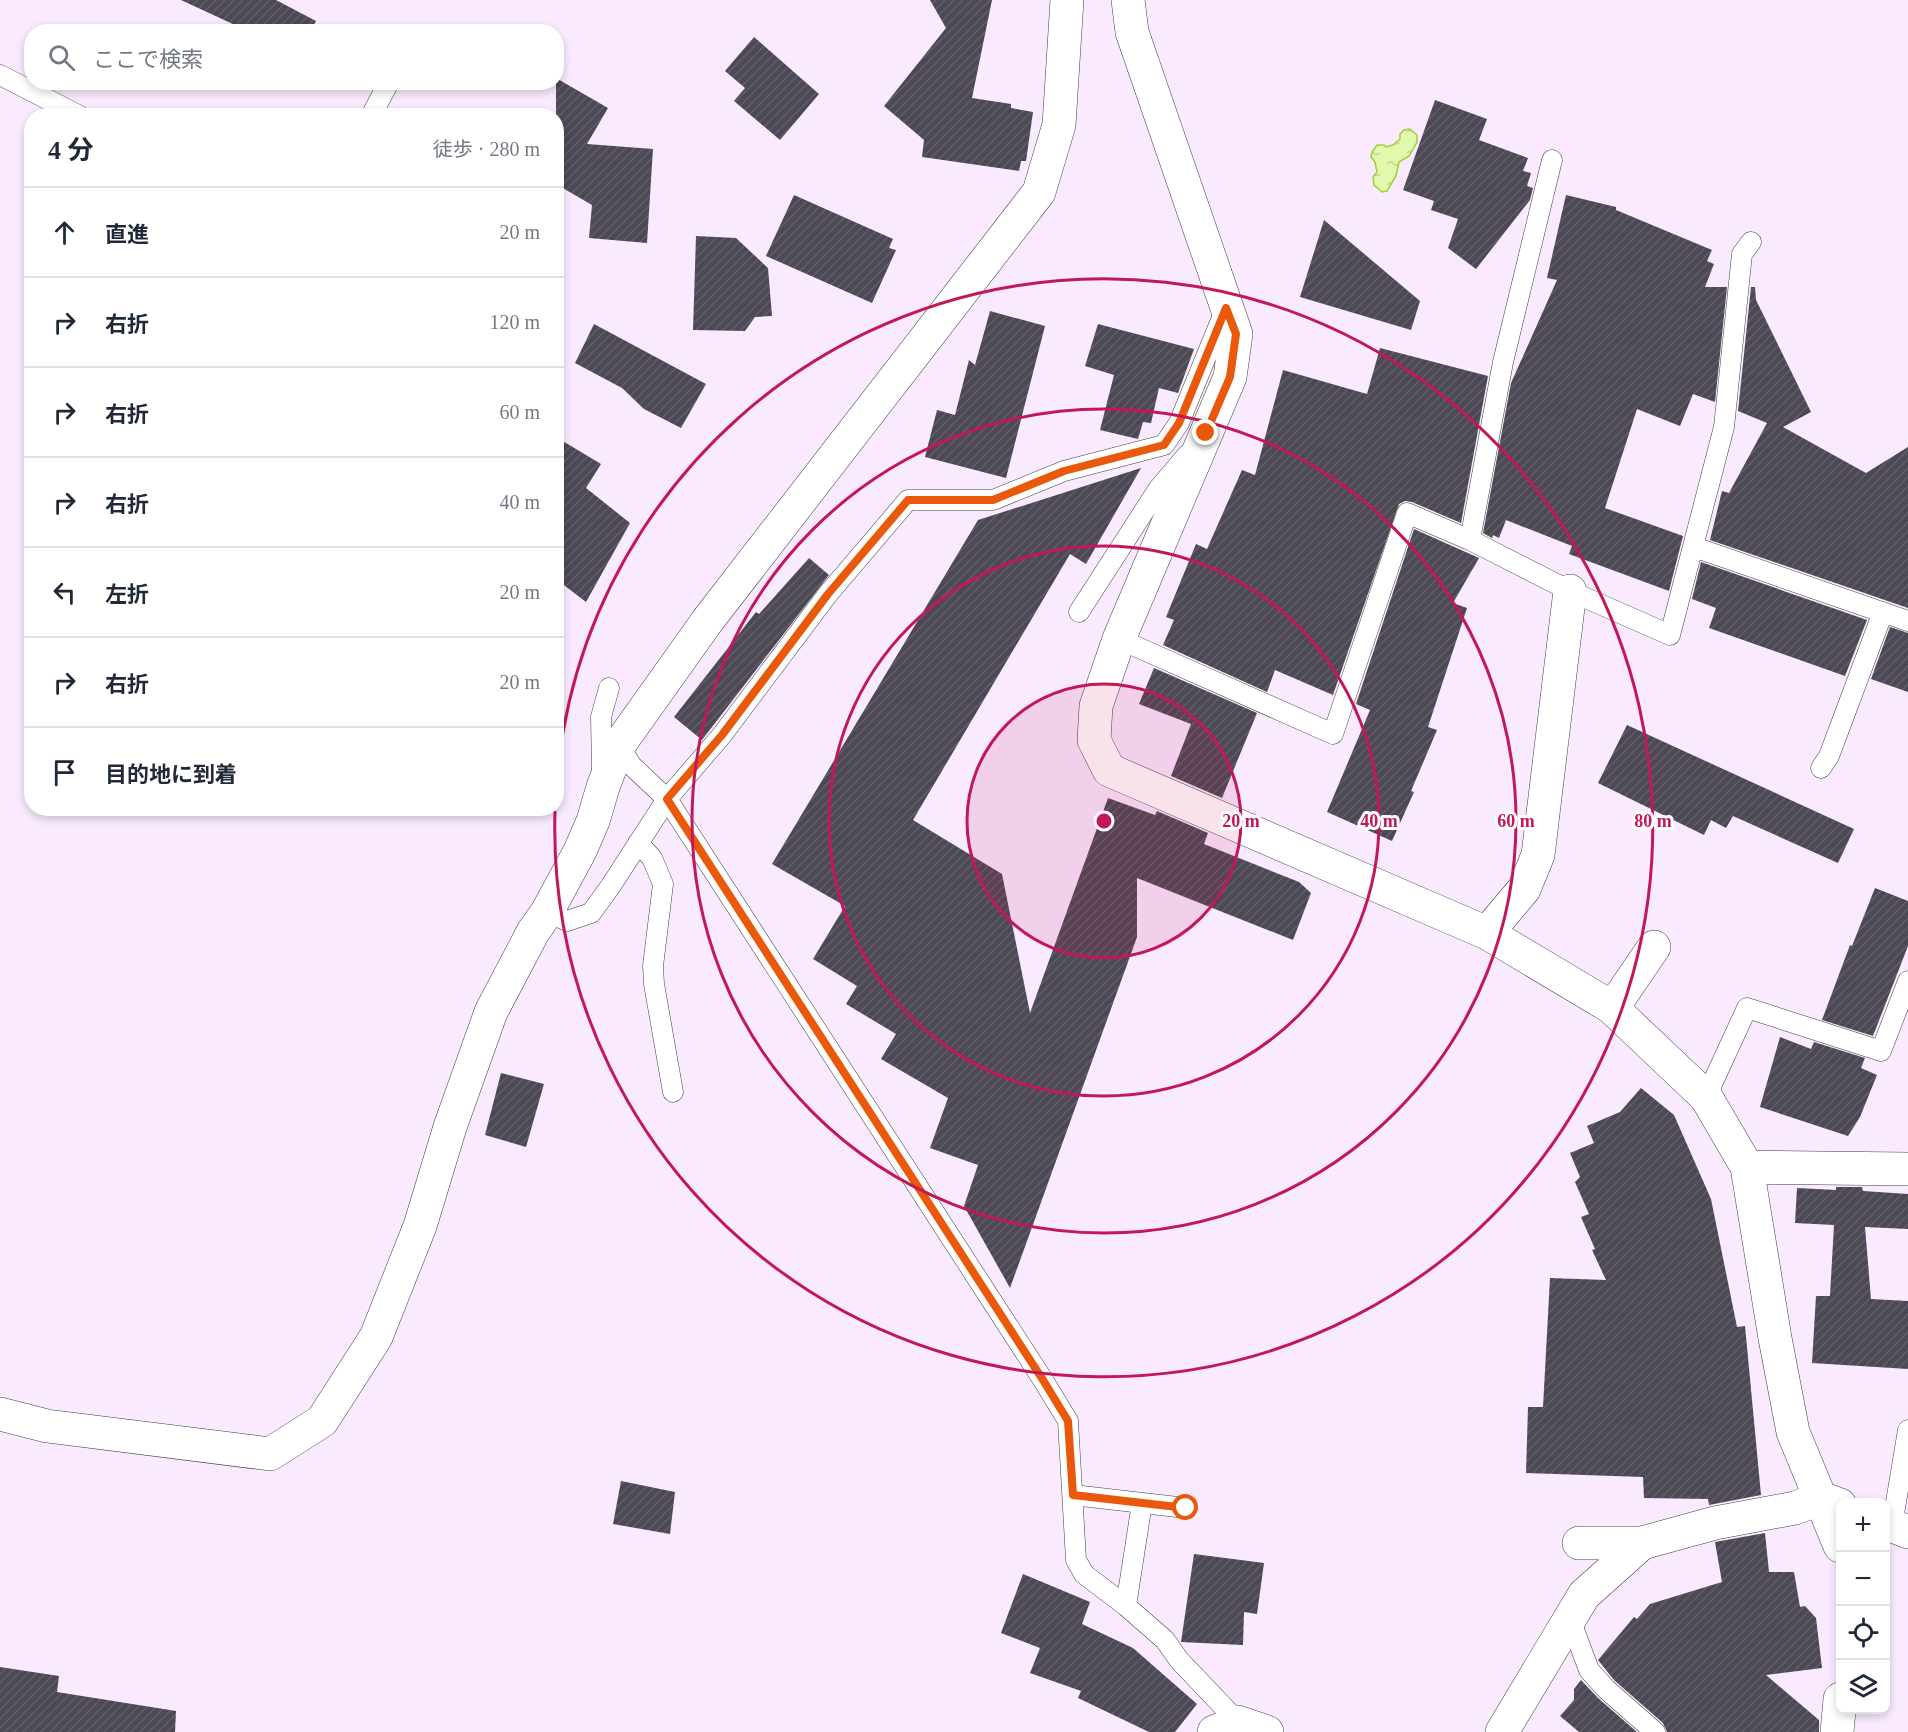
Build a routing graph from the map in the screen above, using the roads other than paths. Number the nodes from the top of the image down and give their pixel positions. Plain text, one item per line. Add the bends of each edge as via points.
1 (1067, 0) edge
2 (1128, 0) edge
3 (0, 75) edge
4 (24, 87) edge
5 (29, 90) edge
6 (384, 90) edge
7 (64, 108) edge
8 (375, 108) edge
9 (1552, 160) dead end
10 (1751, 242) dead end
11 (1226, 308) junction
12 (1206, 433) junction
13 (1470, 540) junction
14 (1694, 547) junction
15 (1570, 591) junction
16 (1079, 612) dead end
17 (1883, 612) junction
18 (1908, 621) edge
19 (1119, 639) junction
20 (609, 688) dead end
21 (619, 745) junction
22 (1821, 768) dead end
23 (603, 788) junction
24 (667, 799) junction
25 (638, 843) junction
26 (547, 912) junction
27 (1487, 933) junction
28 (1654, 947) dead end
29 (1908, 981) edge
30 (1611, 1007) junction
31 (673, 1092) dead end
32 (1706, 1097) junction
33 (1747, 1167) junction
34 (1908, 1169) edge
35 (0, 1414) edge
36 (47, 1426) junction
37 (1908, 1430) edge
38 (0, 1440) edge
39 (1073, 1495) junction
40 (1831, 1502) edge
41 (1142, 1503) junction
42 (1186, 1508) dead end
43 (1836, 1526) edge
44 (1895, 1527) edge
45 (1642, 1542) junction
46 (1579, 1543) dead end
47 (1126, 1606) junction
48 (1570, 1619) junction
49 (1839, 1714) edge
50 (1240, 1729) edge
51 (1502, 1732) edge
52 (1655, 1732) edge
53 (1837, 1732) edge

1 - 21 street via 1059,125 1039,192 708,620
2 - 11 street via 1132,32
3 - 4 lane
5 - 7 lane
6 - 8 lane
9 - 13 lane via 1503,362
10 - 14 lane via 1742,254 1724,427
11 - 12 street via 1236,334 1230,377
11 - 24 lane via 1179,423 1164,445 1064,471 993,500 908,500 828,594 722,735
12 - 16 lane via 1159,488
12 - 19 street
13 - 15 lane
13 - 19 lane via 1407,513 1333,734
14 - 15 lane via 1670,635
14 - 17 lane
15 - 27 street via 1538,855 1524,889
17 - 18 lane
17 - 22 lane via 1829,756
19 - 27 street via 1096,706 1094,740 1109,770
20 - 23 lane via 601,717
21 - 23 street
21 - 24 lane via 631,765
23 - 26 street via 593,821
24 - 25 lane
24 - 39 lane via 1068,1421
25 - 26 lane via 591,913 567,921
25 - 31 lane via 652,858 663,884 653,966
26 - 36 street via 491,1012 420,1226 376,1337 322,1422 270,1454
27 - 30 street
28 - 30 street
29 - 32 lane via 1881,1051 1747,1008
30 - 32 street
32 - 33 street
33 - 34 street
33 - 40 street via 1793,1432
35 - 36 street
36 - 38 street
37 - 44 lane
39 - 41 lane
39 - 47 lane via 1076,1560 1083,1574
40 - 43 street
40 - 45 street via 1715,1523
41 - 42 lane
41 - 47 lane
45 - 46 street
45 - 48 street via 1584,1595
47 - 50 lane via 1165,1640
48 - 51 street
48 - 52 lane via 1589,1670
49 - 53 street

